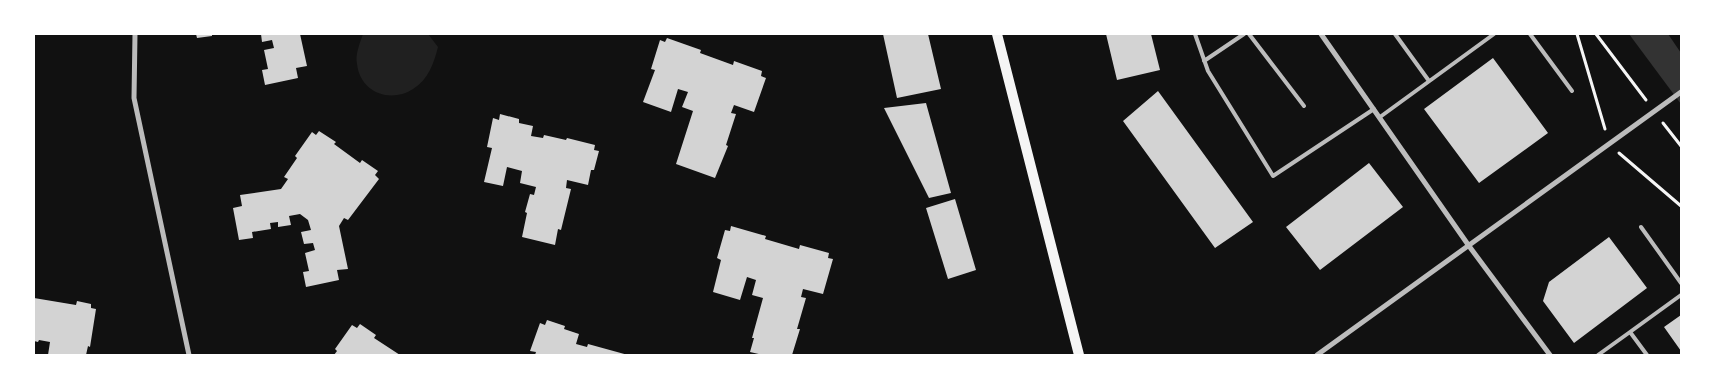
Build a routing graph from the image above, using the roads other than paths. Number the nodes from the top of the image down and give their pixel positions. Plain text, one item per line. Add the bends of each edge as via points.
1 (135, 34) edge
2 (997, 34) edge
3 (1195, 34) edge
4 (1244, 34) edge
5 (1249, 34) edge
6 (1321, 34) edge
7 (1395, 34) edge
8 (1494, 34) edge
9 (1530, 34) edge
10 (1204, 61) junction
11 (1429, 81) junction
12 (1572, 90) dead end
13 (1681, 92) edge
14 (1304, 106) dead end
15 (1374, 109) junction
16 (1380, 117) junction
17 (1640, 228) dead end
18 (1469, 246) junction
19 (1681, 284) edge
20 (1681, 295) edge
21 (1630, 332) junction
22 (189, 355) edge
23 (1079, 355) edge
24 (1317, 355) edge
25 (1550, 355) edge
26 (1598, 355) edge
27 (1647, 355) edge

1 - 22 street via 134,98
2 - 23 main road
3 - 10 lane
4 - 10 lane
5 - 14 lane
6 - 15 street
7 - 11 lane
8 - 11 lane
9 - 12 lane
10 - 15 lane via 1273,176
11 - 16 lane
13 - 18 street
15 - 16 street
16 - 18 street
17 - 19 lane
18 - 24 street
18 - 25 street
20 - 21 lane
21 - 26 lane
21 - 27 lane

